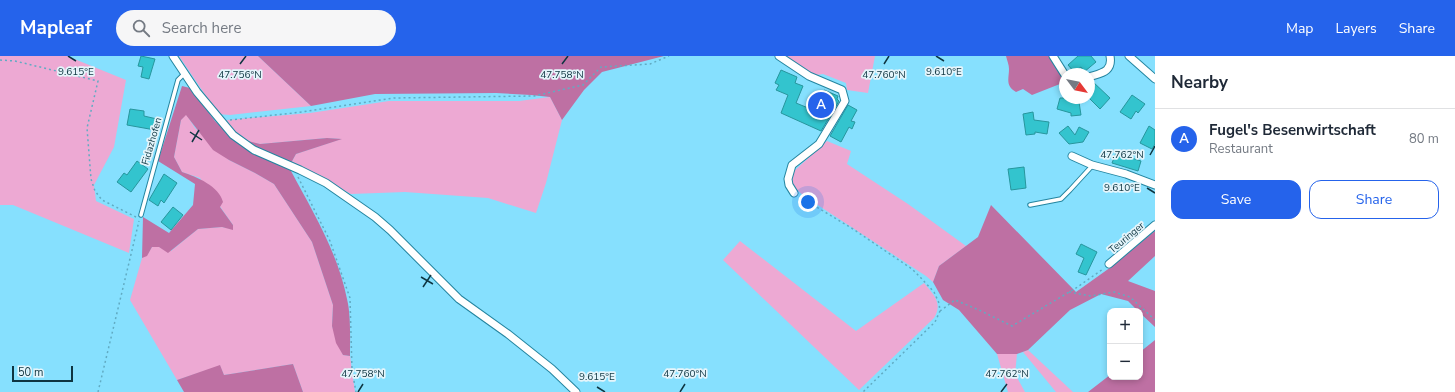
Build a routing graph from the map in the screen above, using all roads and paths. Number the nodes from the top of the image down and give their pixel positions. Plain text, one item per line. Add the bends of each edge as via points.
1 (173, 56) edge
2 (669, 56) edge
3 (779, 56) edge
4 (1053, 56) edge
5 (1110, 56) edge
6 (1129, 56) edge
7 (0, 60) edge
8 (1061, 68) edge
9 (184, 74) junction
10 (1095, 75) edge
11 (1155, 79) edge
12 (220, 121) junction
13 (1072, 156) dead end
14 (1092, 165) junction
15 (292, 167) junction
16 (1155, 185) edge
17 (794, 193) joint
18 (1030, 205) dead end
19 (141, 215) dead end
20 (1155, 225) edge
21 (1109, 264) joint
22 (1069, 292) junction
23 (940, 311) junction
24 (1155, 320) edge
25 (98, 392) edge
26 (356, 392) edge
27 (576, 392) edge
28 (863, 392) edge

1 - 9 street
2 - 12 path via 650,64 601,67 583,85 534,96 394,98
3 - 17 street via 809,76 842,90 845,101 819,144 792,164 788,179
4 - 8 street
5 - 10 street via 1108,70
6 - 11 street
7 - 25 path via 15,61 98,81 87,128 91,179 95,192 102,200 140,219
9 - 12 street
9 - 19 lane, Fidazhofen via 178,80
12 - 15 street via 233,135 254,150
13 - 14 street
14 - 16 street
14 - 18 lane via 1061,199
15 - 26 path via 330,241 350,298 352,370
15 - 27 street via 326,183 376,217 459,300 508,334
17 - 23 path via 912,269 934,292
20 - 21 street, Teuringer
21 - 22 path
22 - 23 path via 1012,326 955,300
22 - 24 path via 1091,296 1114,292 1130,297
23 - 28 path via 935,322

